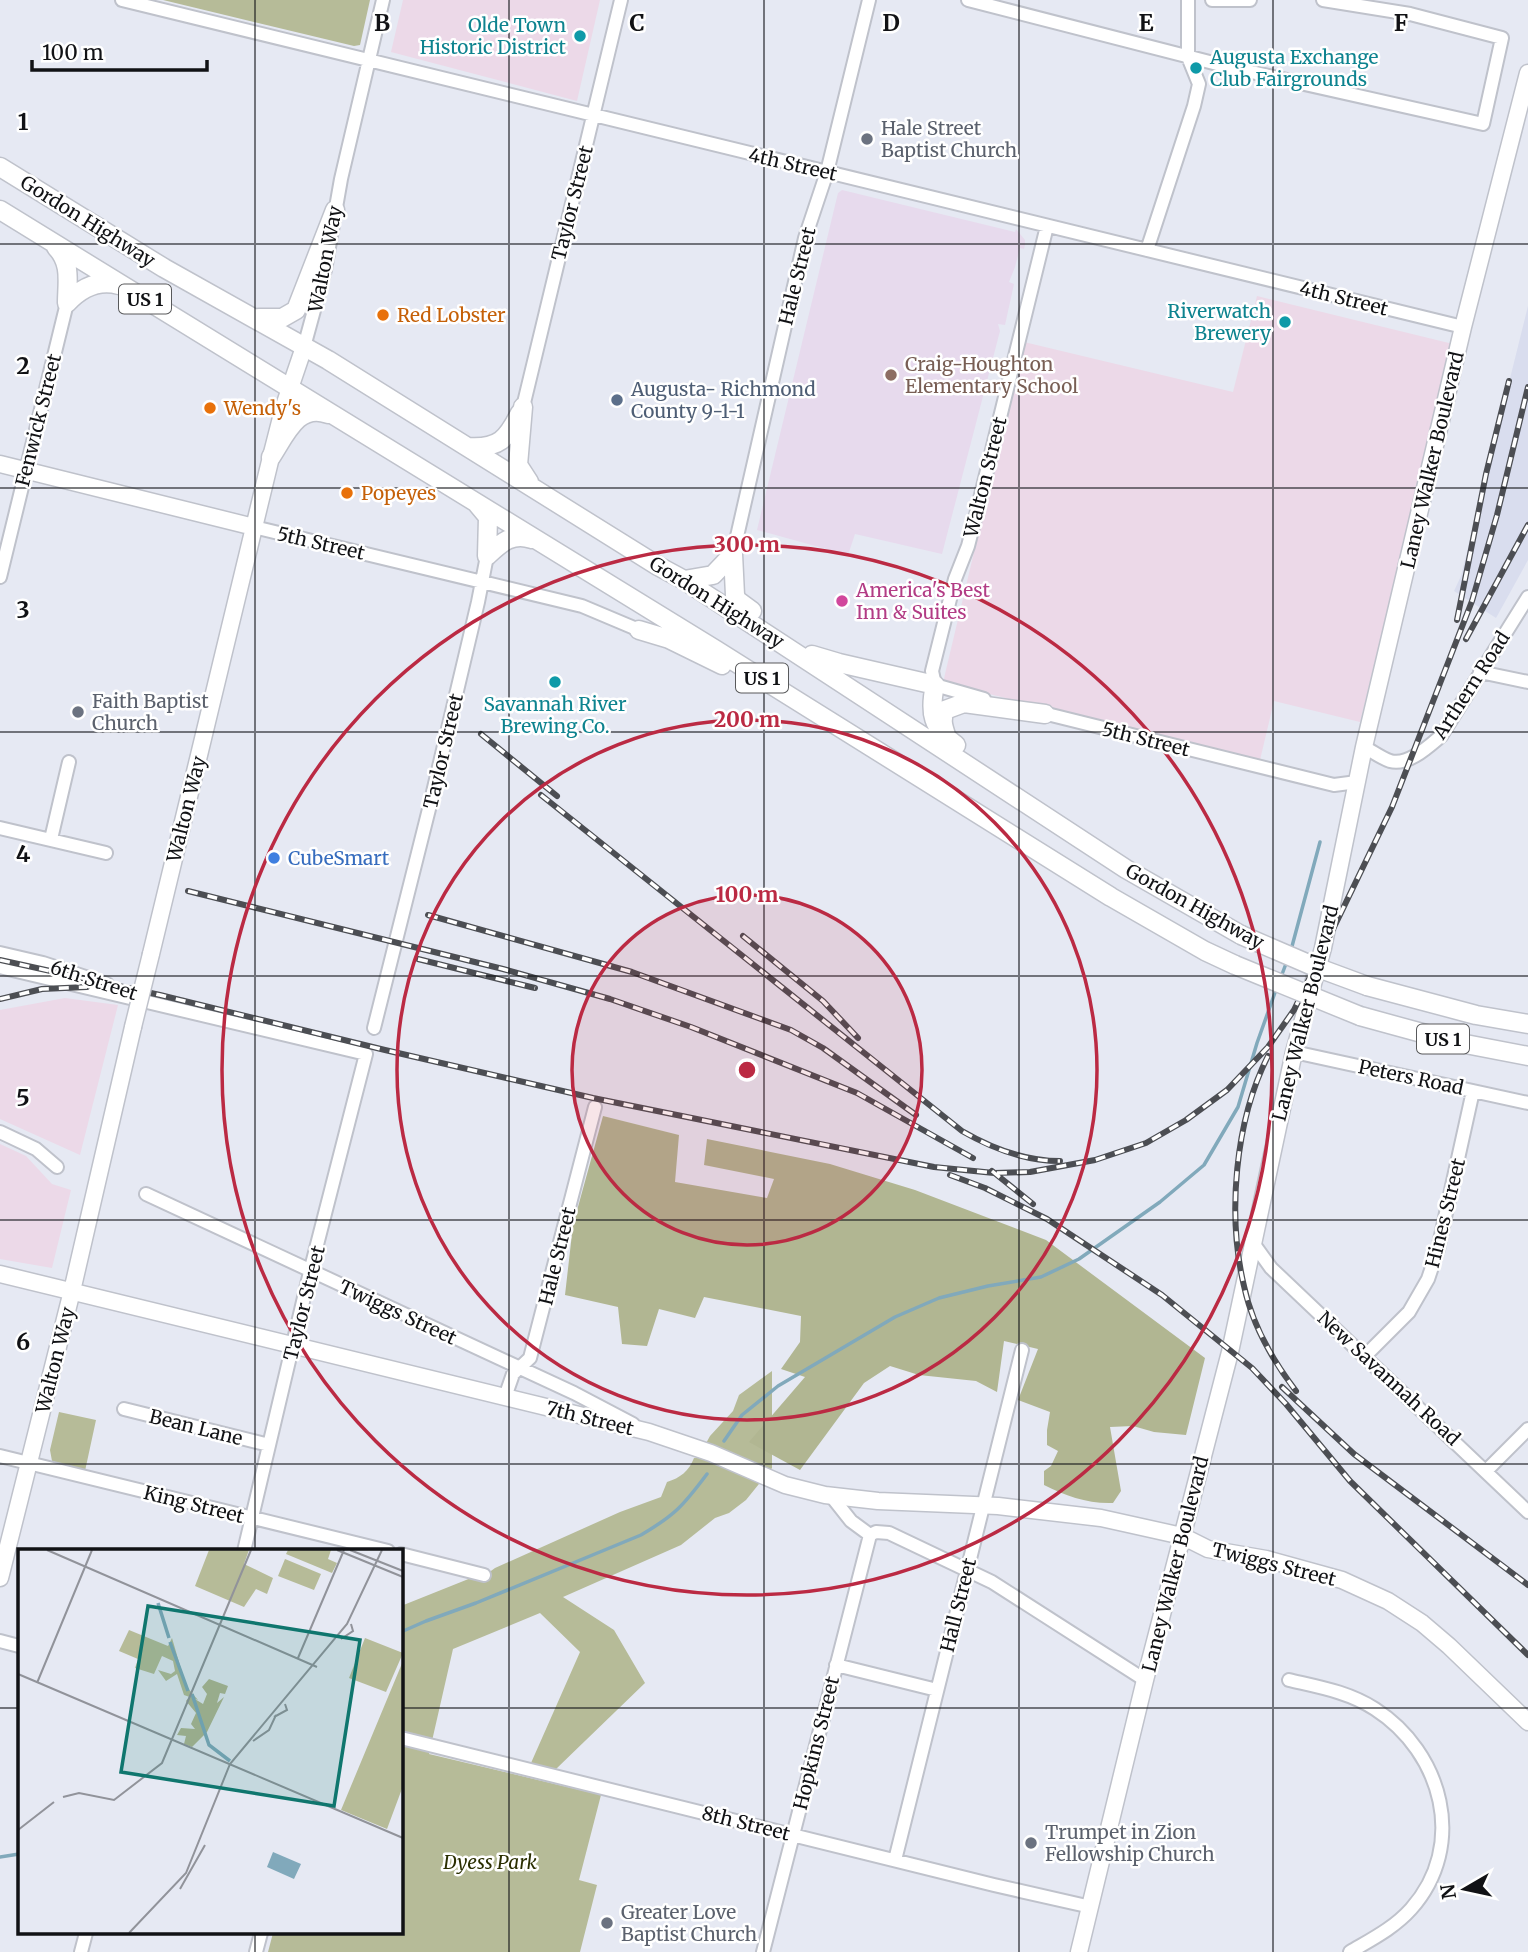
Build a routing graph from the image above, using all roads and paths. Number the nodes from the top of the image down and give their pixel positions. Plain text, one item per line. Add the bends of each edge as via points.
1 (122, 0) edge
2 (383, 0) edge
3 (621, 0) edge
4 (869, 0) edge
5 (968, 0) edge
6 (1188, 0) edge
7 (1212, 0) edge
8 (1250, 0) edge
9 (1322, 0) edge
10 (1188, 57) junction
11 (370, 60) junction
12 (1528, 73) edge
13 (594, 116) junction
14 (0, 159) edge
15 (0, 167) edge
16 (827, 172) junction
17 (36, 189) junction
18 (0, 210) edge
19 (335, 210) junction
20 (1047, 226) junction
21 (50, 240) junction
22 (1147, 250) junction
23 (125, 286) junction
24 (67, 303) junction
25 (255, 318) junction
26 (1463, 327) junction
27 (304, 347) junction
28 (290, 388) junction
29 (523, 407) junction
30 (342, 420) junction
31 (468, 447) junction
32 (271, 457) junction
33 (0, 464) edge
34 (26, 471) junction
35 (534, 487) junction
36 (471, 498) junction
37 (254, 527) junction
38 (542, 543) junction
39 (733, 554) junction
40 (486, 556) junction
41 (0, 577) edge
42 (684, 580) junction
43 (482, 581) junction
44 (1528, 597) edge
45 (639, 630) joint
46 (793, 649) junction
47 (814, 655) junction
48 (1480, 671) junction
49 (1528, 682) edge
50 (845, 684) junction
51 (935, 685) junction
52 (806, 706) junction
53 (1045, 714) junction
54 (947, 739) junction
55 (1364, 747) junction
56 (69, 762) dead end
57 (1357, 782) junction
58 (0, 828) edge
59 (51, 839) junction
60 (106, 853) dead end
61 (1198, 912) junction
62 (0, 953) edge
63 (0, 967) edge
64 (187, 1011) junction
65 (1528, 1024) edge
66 (374, 1028) dead end
67 (1294, 1052) junction
68 (366, 1055) joint
69 (1528, 1056) edge
70 (1474, 1091) junction
71 (1528, 1103) edge
72 (595, 1107) dead end
73 (0, 1132) edge
74 (57, 1167) dead end
75 (146, 1194) dead end
76 (1253, 1243) junction
77 (310, 1272) junction
78 (0, 1274) edge
79 (72, 1291) junction
80 (293, 1345) junction
81 (1022, 1350) dead end
82 (1366, 1355) junction
83 (520, 1368) junction
84 (505, 1397) junction
85 (124, 1409) dead end
86 (1528, 1429) edge
87 (649, 1432) junction
88 (269, 1446) junction
89 (0, 1456) edge
90 (30, 1463) junction
91 (1486, 1471) junction
92 (832, 1497) junction
93 (983, 1505) junction
94 (1528, 1512) edge
95 (252, 1518) junction
96 (870, 1535) junction
97 (1182, 1536) junction
98 (244, 1549) edge
99 (380, 1549) edge
100 (402, 1554) edge
101 (967, 1570) junction
102 (484, 1575) dead end
103 (0, 1578) edge
104 (0, 1641) edge
105 (18, 1646) edge
106 (836, 1665) junction
107 (1145, 1680) junction
108 (1289, 1680) dead end
109 (937, 1690) junction
110 (1528, 1722) edge
111 (402, 1738) edge
112 (794, 1835) junction
113 (895, 1860) junction
114 (1091, 1906) junction
115 (86, 1934) edge
116 (261, 1934) edge
117 (81, 1952) edge
118 (257, 1952) edge
119 (763, 1952) edge
120 (1079, 1952) edge
121 (1350, 1952) edge

1 - 11 street, 4th Street
2 - 11 street, Walton Way
3 - 13 street, Taylor Street
4 - 16 street, Hale Street
5 - 10 street
6 - 10 street
7 - 8 street
9 - 10 street via 1410,14 1502,38 1483,124
10 - 22 street via 1199,84
11 - 13 street, 4th Street
11 - 19 street, Walton Way
12 - 26 main road, Laney Walker Boulevard
13 - 16 street, 4th Street
13 - 29 street, Taylor Street
14 - 17 highway
15 - 17 highway, Gordon Highway / US 1
16 - 20 street, 4th Street
16 - 39 street, Hale Street via 805,238
17 - 25 highway, Gordon Highway / US 1
18 - 21 highway, Gordon Highway / US 1
19 - 25 highway via 296,310 282,318
19 - 27 street, Walton Way
20 - 22 street, 4th Street
20 - 51 street, Walton Street via 968,546 932,671
21 - 23 highway, Gordon Highway / US 1
21 - 24 highway via 66,262
22 - 26 street, 4th Street
23 - 24 highway via 99,282
23 - 28 highway, Gordon Highway / US 1
24 - 34 street, Fenwick Street
25 - 27 highway, Gordon Highway / US 1
26 - 55 main road, Laney Walker Boulevard
27 - 28 main road, Walton Way
27 - 31 highway, Gordon Highway / US 1
28 - 30 highway, Gordon Highway / US 1
28 - 32 main road, Walton Way
29 - 31 highway via 503,440 481,448
29 - 35 highway via 518,465
30 - 32 highway via 320,411 307,412 295,420
30 - 36 highway, Gordon Highway / US 1
31 - 35 highway, Gordon Highway / US 1
32 - 37 main road, Walton Way
33 - 34 main road, 5th Street
34 - 37 main road, 5th Street
34 - 41 street, Fenwick Street
35 - 42 highway, Gordon Highway / US 1
36 - 38 highway, Gordon Highway / US 1
36 - 40 highway via 488,517
37 - 43 street, 5th Street
37 - 79 main road, Walton Way, bridge
38 - 40 highway via 511,537
38 - 52 highway, Gordon Highway / US 1
39 - 42 highway via 713,575
39 - 47 highway via 737,600
40 - 43 street, Taylor Street
42 - 46 highway, Gordon Highway / US 1
43 - 45 street, 5th Street via 582,606
43 - 66 street, Taylor Street
44 - 48 street, Arthern Road
45 - 52 highway via 669,639
46 - 47 highway
46 - 50 highway, Gordon Highway / US 1
47 - 50 highway
47 - 51 highway
48 - 49 street
48 - 55 street, Arthern Road via 1441,736 1423,751 1391,761
50 - 61 highway, Gordon Highway / US 1
51 - 53 street, 5th Street
51 - 54 highway via 932,713
52 - 69 highway, Gordon Highway / US 1, bridge via 1111,897 1235,965 1360,1016
53 - 54 highway via 955,705 943,716
53 - 57 street, 5th Street via 1334,785
54 - 61 highway via 1123,855
55 - 57 main road, Laney Walker Boulevard
56 - 59 street
57 - 67 main road, Laney Walker Boulevard via 1323,948
58 - 59 street
59 - 60 street
61 - 65 highway, Gordon Highway / US 1, bridge via 1313,967 1367,986
62 - 64 street, 6th Street
63 - 64 street, 6th Street
64 - 68 street, 6th Street
67 - 70 street, Peters Road
67 - 76 main road, Laney Walker Boulevard
68 - 77 street, Taylor Street
70 - 71 street, Peters Road
70 - 82 street, Hines Street via 1428,1279 1409,1312
72 - 83 street, Hale Street via 534,1347
73 - 74 street via 36,1149
75 - 77 street, Twiggs Street
76 - 82 street, New Savannah Road via 1271,1268
76 - 97 main road, Laney Walker Boulevard
77 - 80 street, Taylor Street
77 - 83 street, Twiggs Street
78 - 79 main road, 7th Street
79 - 80 main road, 7th Street
79 - 90 main road, Walton Way
80 - 84 main road, 7th Street
80 - 88 street, Taylor Street
81 - 93 street, Hall Street
82 - 91 street, New Savannah Road
83 - 84 street, Hale Street
83 - 87 street, Twiggs Street
84 - 87 main road, 7th Street
85 - 88 street, Bean Lane
86 - 91 street
87 - 92 main road, 7th Street via 785,1485
88 - 95 street, Taylor Street
89 - 90 street, King Street
90 - 95 street, King Street
90 - 103 main road, Walton Way
91 - 94 street, New Savannah Road
92 - 93 main road, 7th Street
92 - 96 street via 850,1521
93 - 97 main road, 7th Street via 1101,1518
93 - 101 street, Hall Street
95 - 98 street, Taylor Street
95 - 99 street, King Street
96 - 101 street via 889,1533
96 - 106 street, Hopkins Street
97 - 107 main road, Laney Walker Boulevard
97 - 110 main road, Twiggs Street via 1208,1549 1342,1580 1388,1601 1449,1646
100 - 102 street
101 - 107 street
101 - 109 street, Hall Street
104 - 105 street
106 - 109 street
106 - 112 street, Hopkins Street
107 - 114 main road, Laney Walker Boulevard
108 - 121 street via 1355,1698 1395,1723 1413,1742 1438,1789 1441,1836 1427,1886 1400,1921
109 - 113 street, Hall Street
111 - 112 street, 8th Street
112 - 113 street, 8th Street
112 - 119 street, Hopkins Street
113 - 114 street, 8th Street
114 - 120 main road, Laney Walker Boulevard
115 - 117 street
116 - 118 street

